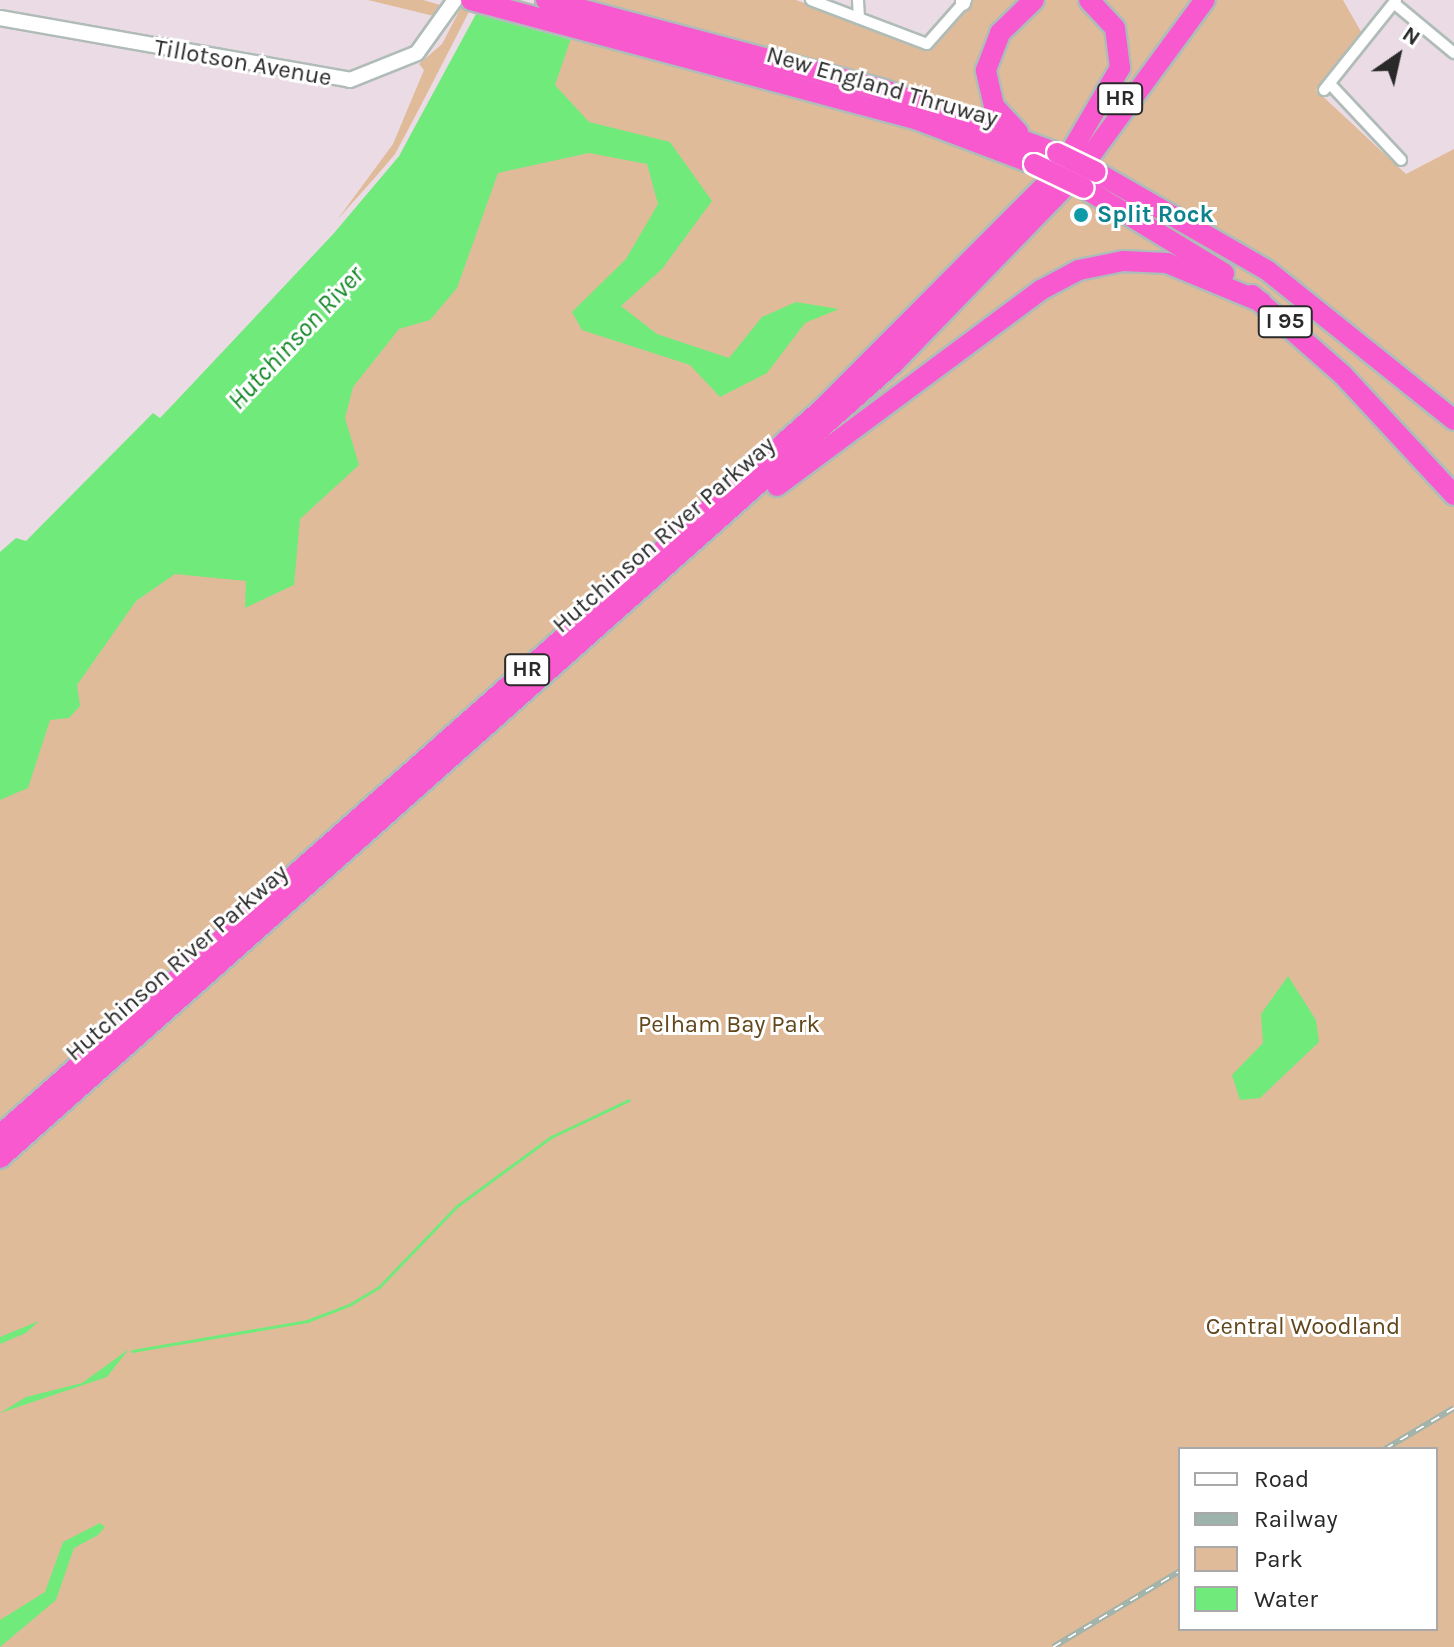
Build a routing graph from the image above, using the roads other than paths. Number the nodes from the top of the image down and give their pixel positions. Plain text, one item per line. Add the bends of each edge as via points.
1 (455, 0) edge
2 (471, 0) edge
3 (546, 0) edge
4 (811, 0) edge
5 (858, 0) edge
6 (1034, 0) edge
7 (1089, 0) edge
8 (1190, 0) edge
9 (1205, 0) edge
10 (964, 1) edge
11 (1395, 2) edge
12 (0, 18) edge
13 (859, 18) junction
14 (640, 35) junction
15 (1454, 53) edge
16 (1023, 138) junction
17 (1401, 160) dead end
18 (1058, 163) junction
19 (1090, 180) junction
20 (1261, 302) junction
21 (1454, 420) edge
22 (1454, 495) edge
23 (728, 514) junction
24 (0, 1135) edge
25 (0, 1158) edge

1 - 12 street, Tillotson Avenue via 432,39 393,68 350,80
2 - 14 highway, New England Thruway / I 95
3 - 14 highway, New England Thruway / I 95
4 - 13 street
5 - 13 street
6 - 16 highway via 1004,28 986,70 994,106
7 - 18 highway via 1117,34 1120,68
8 - 18 highway, Hutchinson River Parkway / HR
9 - 23 highway, Hutchinson River Parkway / HR via 1126,113 1038,217 885,372
10 - 13 street via 927,44
11 - 15 street
11 - 17 street via 1327,87
14 - 16 highway, New England Thruway / I 95 via 884,90
14 - 19 highway, New England Thruway / I 95, bridge via 915,119
16 - 18 highway, New England Thruway / I 95
18 - 19 highway, New England Thruway / I 95, bridge
18 - 24 highway, Hutchinson River Parkway / HR via 811,420
19 - 20 highway, New England Thruway / I 95
19 - 21 highway, New England Thruway / I 95 via 1268,271
20 - 22 highway, New England Thruway / I 95 via 1348,381
20 - 23 highway via 1167,263 1116,261 1071,274 763,496
23 - 25 highway, Hutchinson River Parkway / HR

